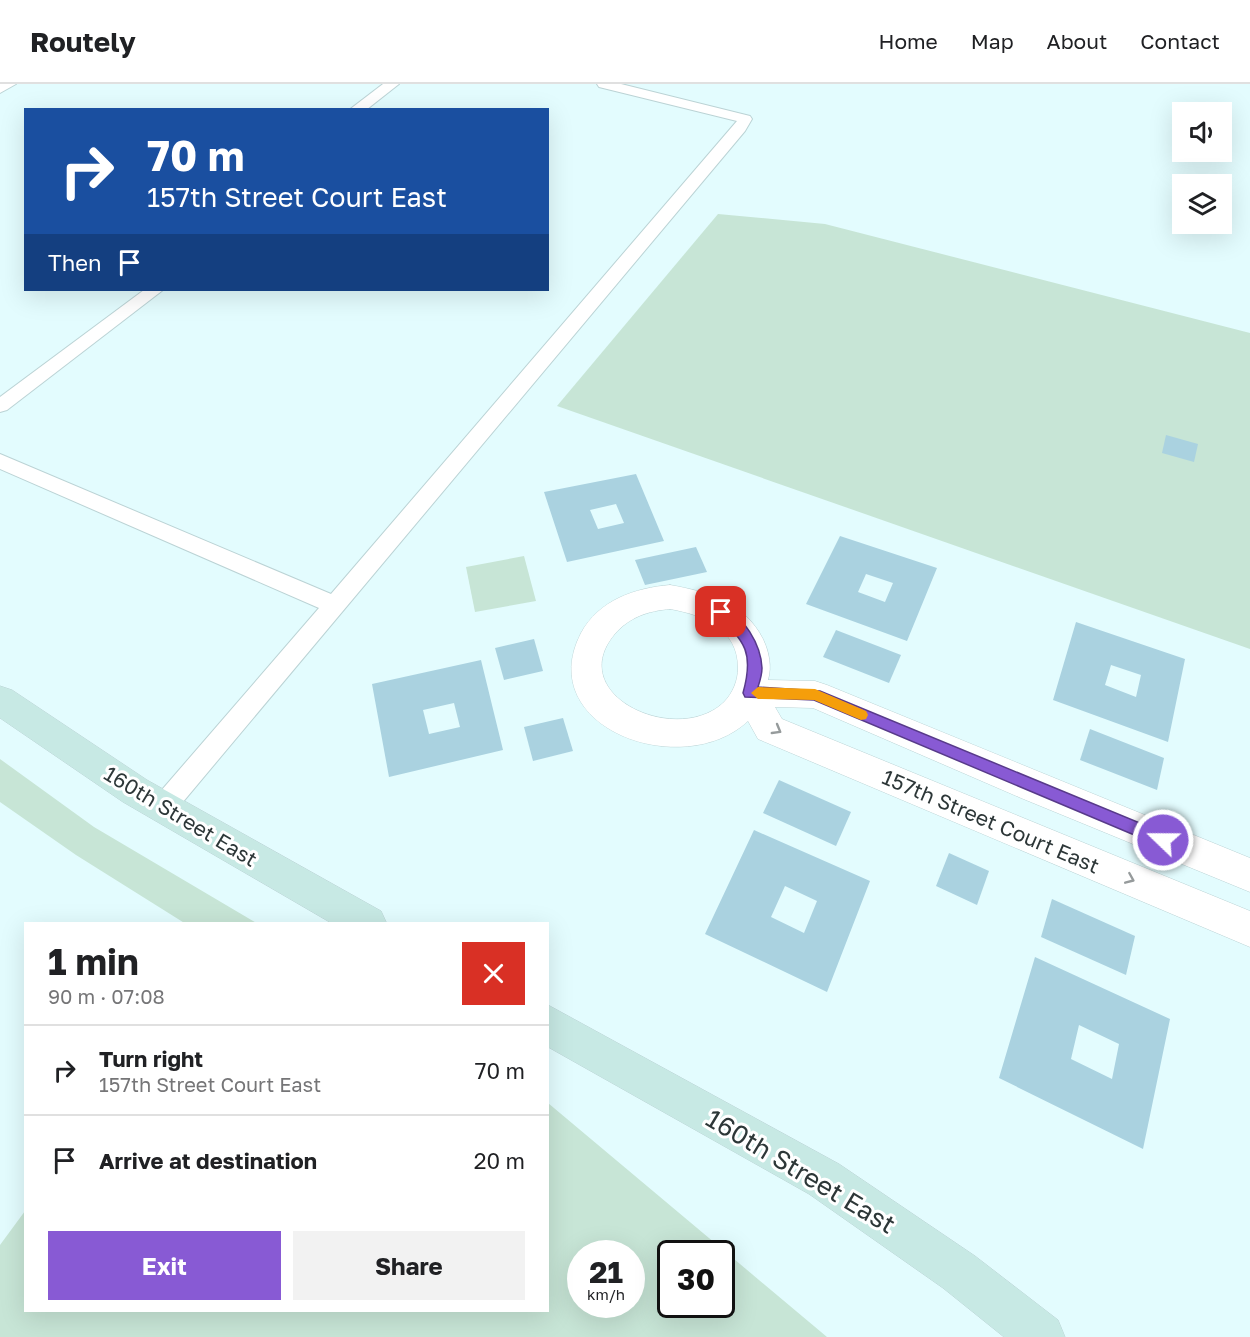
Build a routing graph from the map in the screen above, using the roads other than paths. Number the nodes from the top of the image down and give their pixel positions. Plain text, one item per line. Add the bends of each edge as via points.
1 (9, 84) edge
2 (392, 84) edge
3 (603, 84) edge
4 (0, 89) edge
5 (359, 108) edge
6 (153, 291) edge
7 (0, 406) edge
8 (0, 461) edge
9 (335, 605) junction
10 (750, 693) junction
11 (0, 700) edge
12 (163, 807) junction
13 (1250, 875) edge
14 (364, 922) edge
15 (1250, 929) edge
16 (549, 1025) edge
17 (1041, 1337) edge

1 - 4 lane
2 - 5 lane
3 - 9 lane via 745,119
6 - 7 lane
8 - 9 lane
9 - 12 lane
10 - 10 street via 756,670 752,648 740,628 721,612 697,601 670,597 644,600 620,610 601,625 590,645 587,667 592,690 607,709 629,724 657,733 686,734 713,726 736,712
10 - 13 street via 815,695
10 -> 15 street, 157th Street Court East via 770,729
11 - 12 street, 160th Street East
12 - 14 street, 160th Street East
16 - 17 street, 160th Street East via 824,1179 959,1272

